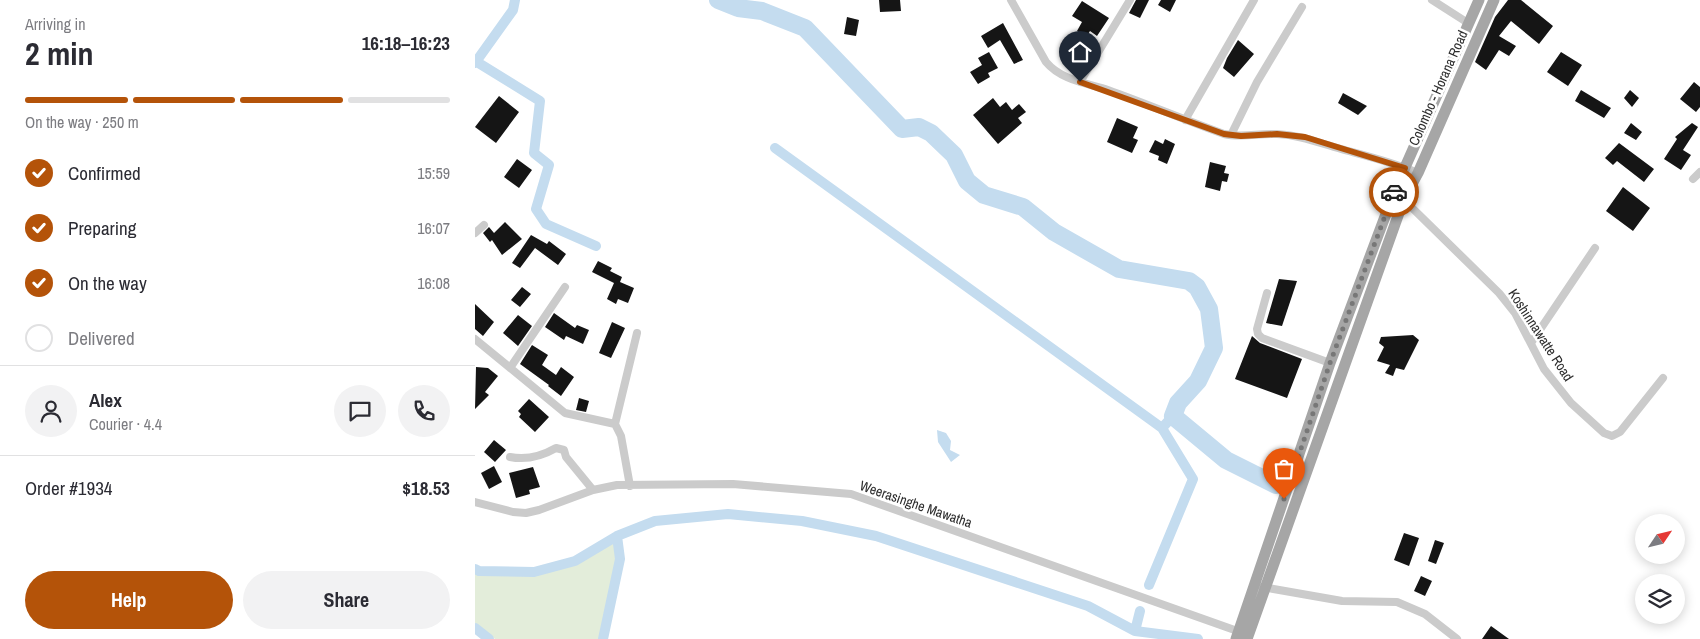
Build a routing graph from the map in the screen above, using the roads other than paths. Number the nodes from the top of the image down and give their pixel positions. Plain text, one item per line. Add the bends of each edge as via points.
1 (1011, 0) edge
2 (1130, 0) edge
3 (1254, 0) edge
4 (1432, 0) edge
5 (1479, 0) edge
6 (1494, 0) edge
7 (1302, 7) dead end
8 (1468, 23) junction
9 (1080, 82) junction
10 (1185, 120) junction
11 (1231, 135) junction
12 (1405, 168) junction
13 (1700, 172) edge
14 (1418, 173) junction
15 (1693, 179) dead end
16 (1395, 190) junction
17 (1404, 199) junction
18 (484, 225) dead end
19 (475, 233) edge
20 (1595, 248) dead end
21 (565, 287) dead end
22 (1267, 293) dead end
23 (637, 333) dead end
24 (475, 339) edge
25 (1531, 343) junction
26 (1330, 363) junction
27 (511, 368) junction
28 (1663, 378) dead end
29 (615, 424) junction
30 (510, 457) dead end
31 (630, 486) junction
32 (593, 490) junction
33 (475, 502) edge
34 (1261, 587) junction
35 (1242, 636) edge
36 (1457, 639) edge

1 - 9 street via 1052,70
2 - 9 street
3 - 10 street
4 - 8 street
5 - 8 main road, Colombo - Horana Road
6 - 14 main road, Colombo - Horana Road
7 - 11 street via 1257,82
8 - 12 main road, Colombo - Horana Road
9 - 10 street
10 - 11 street
11 - 12 street via 1305,137
12 - 14 street
12 - 16 main road, Colombo - Horana Road
13 - 15 street
14 - 17 main road, Colombo - Horana Road
16 - 17 street, Koshinnawatte Road
16 - 26 main road, Colombo - Horana Road
17 - 25 street, Koshinnawatte Road via 1499,293 1515,313
17 - 34 main road, Colombo - Horana Road
18 - 19 street
20 - 25 street
21 - 27 street
22 - 26 street via 1258,334
23 - 29 street
24 - 27 street
25 - 28 street, Koshinnawatte Road via 1544,369 1571,403 1608,436 1620,432
26 - 34 main road, Colombo - Horana Road
27 - 29 street via 565,413
29 - 31 street via 621,436
30 - 32 street via 521,459 556,448 563,450
31 - 32 street, Weerasinghe Mawatha
31 - 35 street, Weerasinghe Mawatha via 733,484 851,494
32 - 33 street, Weerasinghe Mawatha via 526,513
34 - 35 main road, Colombo - Horana Road
34 - 36 street via 1342,601 1397,602 1425,614

